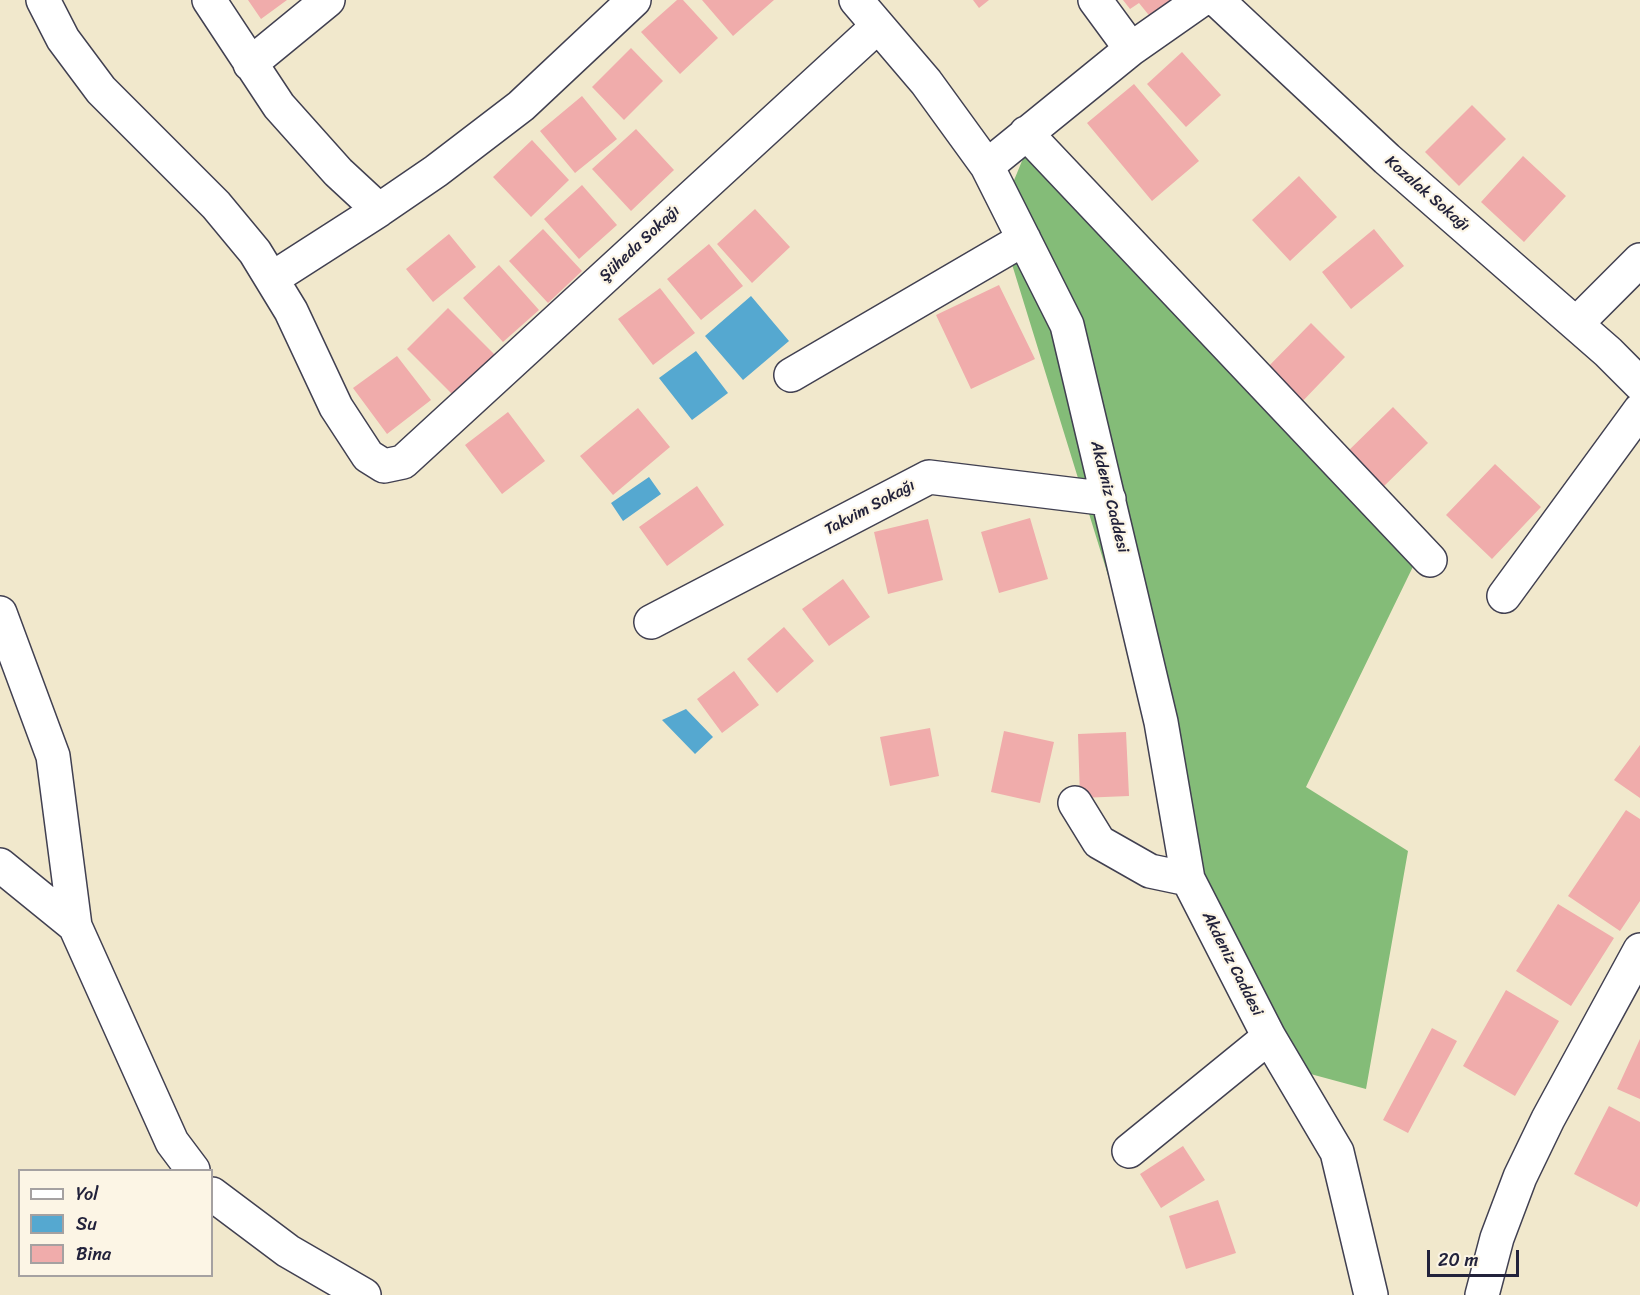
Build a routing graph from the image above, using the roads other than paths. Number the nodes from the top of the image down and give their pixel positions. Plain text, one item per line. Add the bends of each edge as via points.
1 (43, 0) edge
2 (209, 0) edge
3 (328, 0) edge
4 (634, 0) edge
5 (856, 0) edge
6 (1095, 0) edge
7 (1201, 0) edge
8 (1217, 0) edge
9 (878, 26) junction
10 (1131, 49) junction
11 (250, 64) junction
12 (1026, 133) junction
13 (987, 166) junction
14 (379, 210) junction
15 (1024, 239) junction
16 (1640, 260) edge
17 (273, 278) junction
18 (1576, 324) junction
19 (791, 375) dead end
20 (1640, 384) edge
21 (1640, 410) edge
22 (1109, 499) junction
23 (1430, 560) dead end
24 (1504, 596) dead end
25 (0, 613) edge
26 (651, 622) dead end
27 (1075, 803) dead end
28 (0, 865) edge
29 (1188, 879) junction
30 (75, 926) junction
31 (1640, 950) edge
32 (1269, 1037) junction
33 (1129, 1151) dead end
34 (192, 1169) edge
35 (213, 1195) edge
36 (364, 1295) edge
37 (1371, 1295) edge
38 (1482, 1295) edge

1 - 17 street via 80,65 230,220
2 - 11 street
3 - 11 street
4 - 14 street via 521,106
5 - 9 street, Akdeniz Caddesi
6 - 10 street
7 - 10 street
8 - 18 street, Kozalak Sokağı via 1387,159
9 - 13 street, Akdeniz Caddesi via 926,82
9 - 17 street, Şüheda Sokağı via 403,462 384,466 368,456 336,407
10 - 12 street
11 - 14 street via 279,106 338,172
12 - 13 street
12 - 23 street
13 - 15 street, Akdeniz Caddesi
14 - 17 street
15 - 19 street
15 - 22 street, Akdeniz Caddesi via 1067,325
16 - 18 street
18 - 20 street, Kozalak Sokağı
21 - 24 street
22 - 26 street, Takvim Sokağı via 929,477
22 - 29 street, Akdeniz Caddesi via 1161,722
25 - 30 street via 53,756
27 - 29 street via 1099,842 1150,871
28 - 30 street
29 - 32 street, Akdeniz Caddesi
30 - 34 street via 172,1142
31 - 38 street via 1520,1177 1497,1238
32 - 33 street
32 - 37 street, Akdeniz Caddesi via 1337,1152
35 - 36 street via 288,1251

